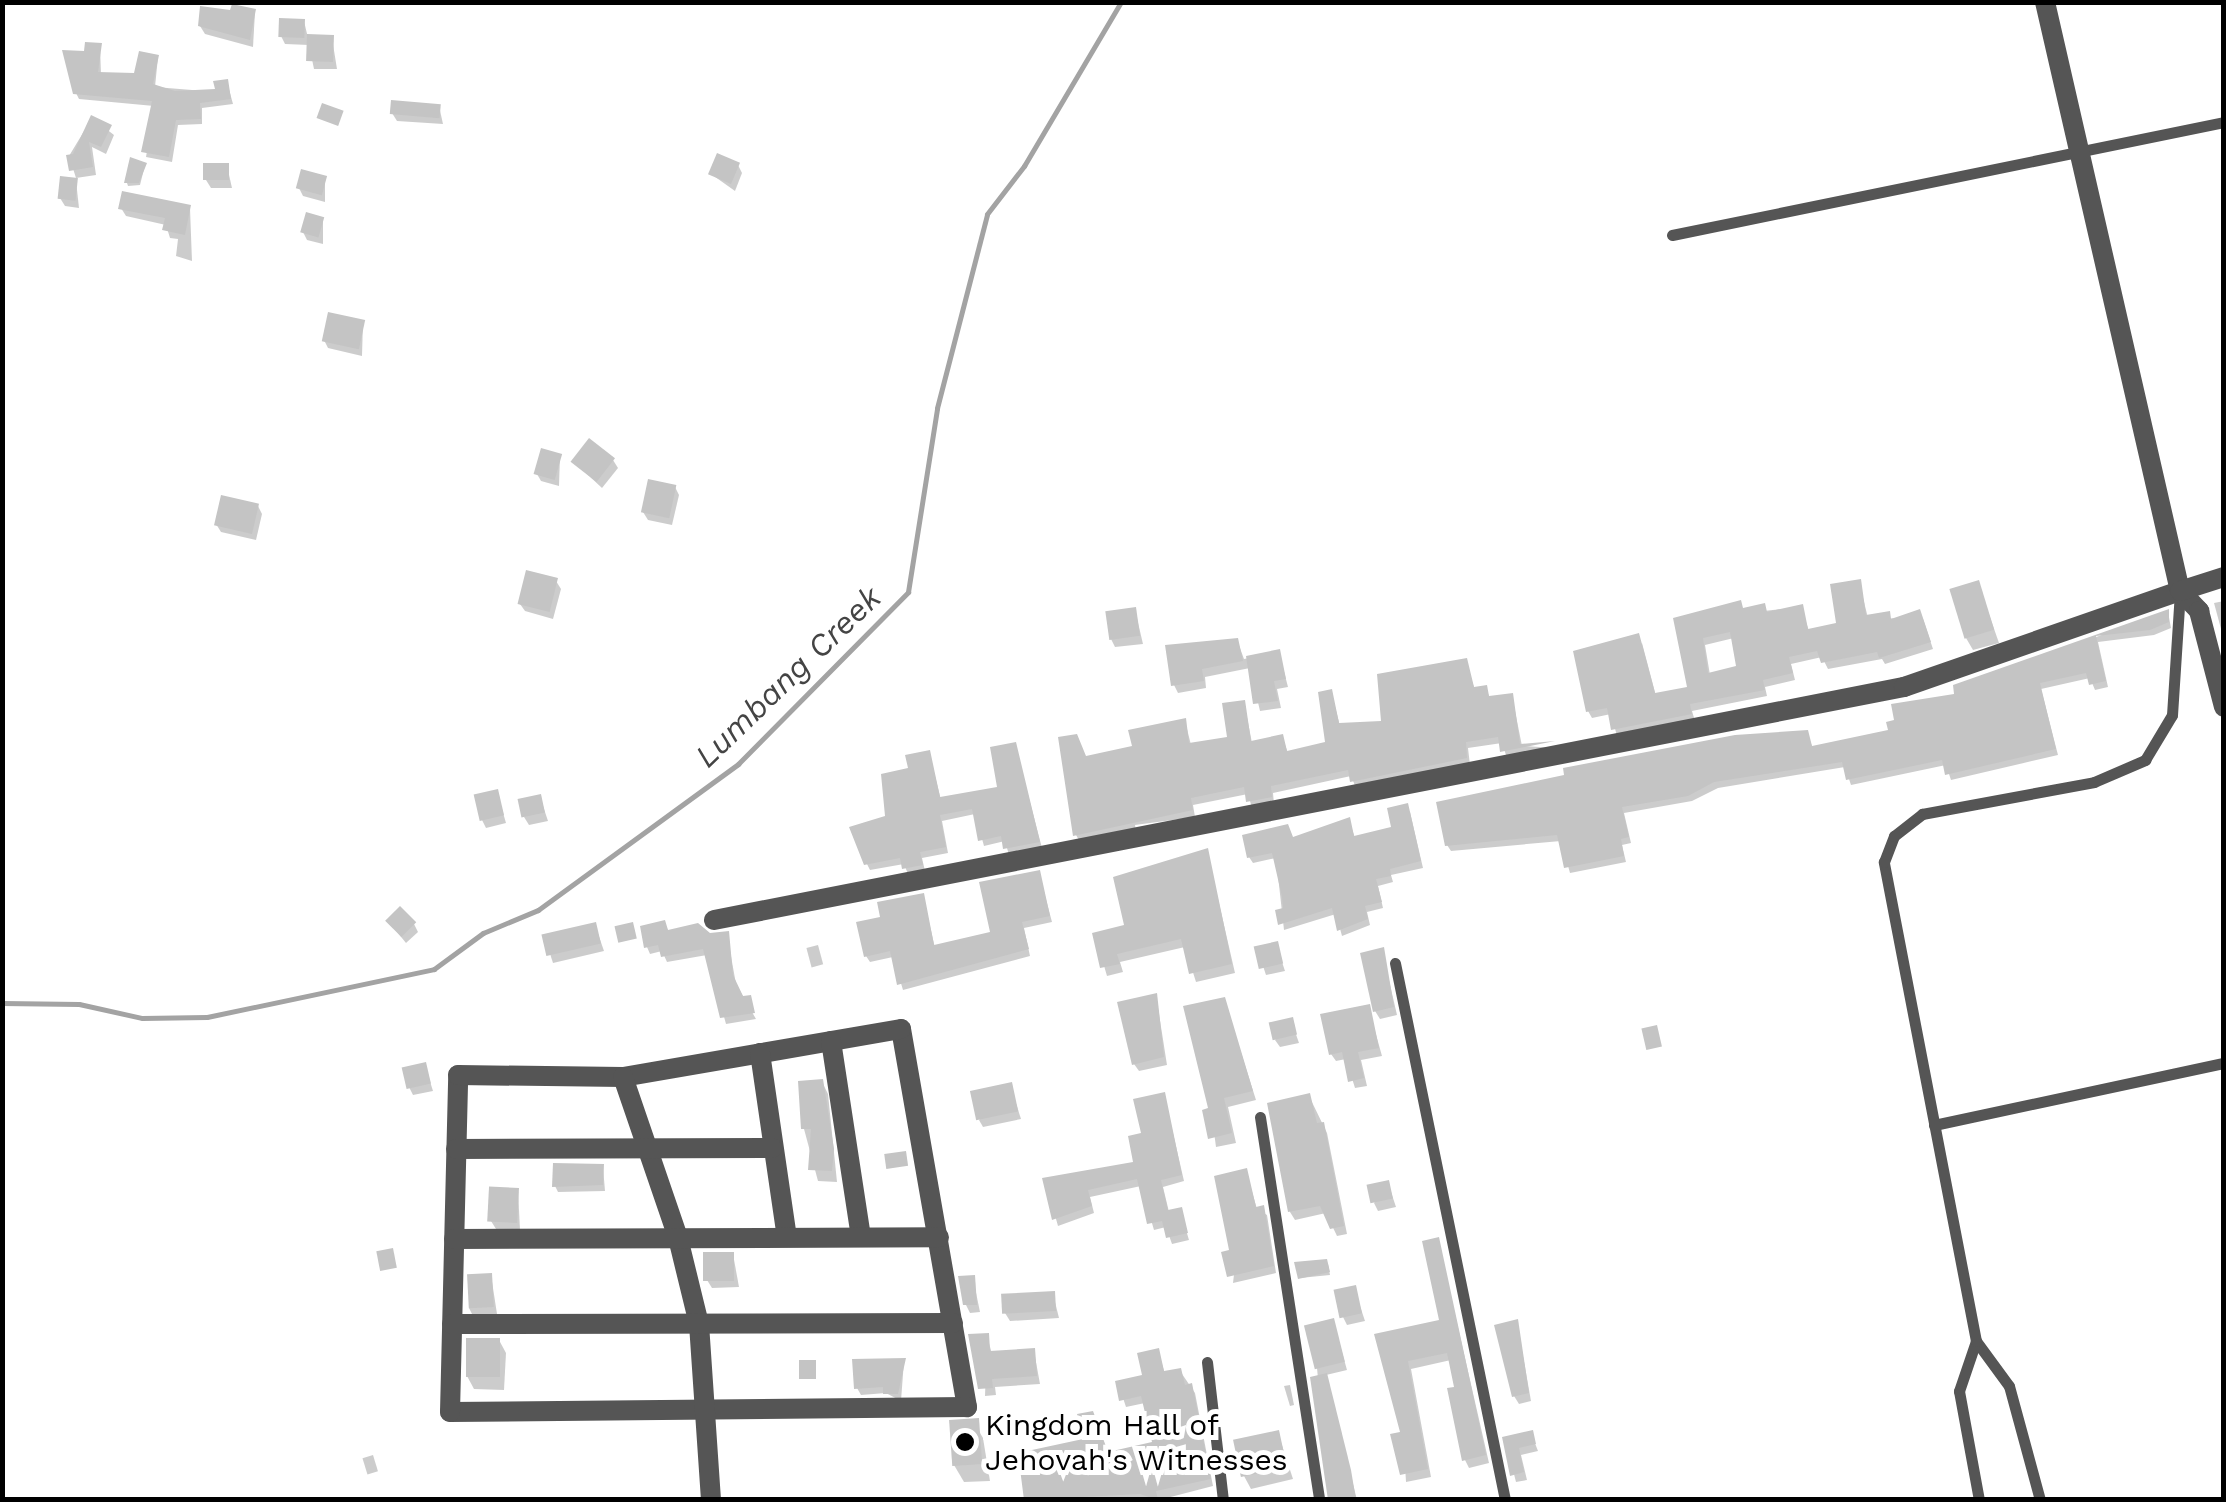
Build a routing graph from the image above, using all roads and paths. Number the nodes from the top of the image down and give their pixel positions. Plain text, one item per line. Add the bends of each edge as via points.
1 (2045, 2) edge
2 (2224, 122) edge
3 (2077, 152) junction
4 (1672, 235) dead end
5 (2224, 577) edge
6 (2180, 591) junction
7 (2224, 707) edge
8 (714, 920) dead end
9 (1395, 963) dead end
10 (831, 1041) junction
11 (760, 1054) junction
12 (2224, 1063) edge
13 (623, 1077) junction
14 (1260, 1117) dead end
15 (1934, 1125) junction
16 (647, 1148) junction
17 (772, 1148) junction
18 (456, 1149) junction
19 (787, 1237) junction
20 (861, 1237) junction
21 (939, 1237) junction
22 (678, 1238) junction
23 (454, 1239) junction
24 (953, 1323) junction
25 (452, 1324) junction
26 (699, 1324) junction
27 (1976, 1341) junction
28 (1206, 1362) dead end
29 (706, 1410) junction
30 (712, 1500) edge
31 (1223, 1500) edge
32 (1319, 1500) edge
33 (1505, 1500) edge
34 (1979, 1500) edge
35 (2040, 1500) edge

1 - 3 street
2 - 3 lane
3 - 4 lane
3 - 6 street
5 - 6 street
6 - 7 street via 2199,611
6 - 8 street via 1904,687
6 - 15 lane via 2172,714 2145,760 2094,782 1922,814 1894,836 1884,862
9 - 33 lane
10 - 11 street
10 - 20 street
10 - 21 street via 901,1029
11 - 13 street
11 - 17 street
12 - 15 lane
13 - 16 street
13 - 18 street via 458,1075
14 - 32 lane
15 - 27 lane
16 - 17 street
16 - 18 street
16 - 22 street
17 - 19 street
18 - 23 street
19 - 20 street
19 - 22 street
20 - 21 street
21 - 24 street
22 - 23 street
22 - 26 street
23 - 25 street
24 - 26 street
24 - 29 street via 967,1407
25 - 26 street
25 - 29 street via 450,1412
26 - 29 street
27 - 34 lane via 1958,1391
27 - 35 lane via 2009,1386
28 - 31 lane
29 - 30 street

